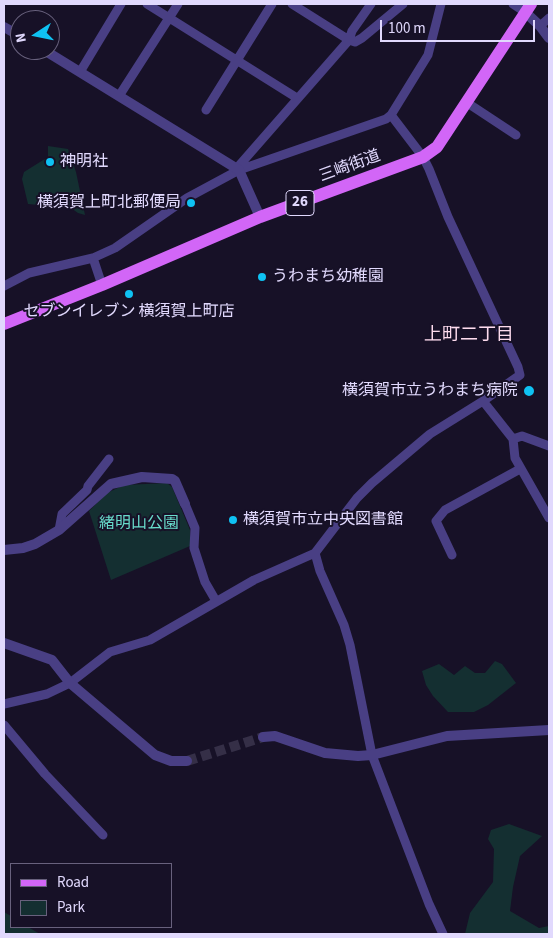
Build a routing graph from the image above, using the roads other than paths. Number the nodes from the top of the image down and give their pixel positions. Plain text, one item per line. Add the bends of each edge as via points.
1 (122, 4) edge
2 (147, 4) edge
3 (178, 4) edge
4 (272, 4) edge
5 (292, 4) edge
6 (372, 4) edge
7 (403, 4) edge
8 (441, 4) edge
9 (513, 4) edge
10 (528, 8) edge
11 (169, 18) junction
12 (549, 18) edge
13 (540, 26) junction
14 (549, 38) edge
15 (349, 40) junction
16 (60, 60) edge
17 (237, 60) junction
18 (80, 72) junction
19 (119, 96) junction
20 (297, 98) junction
21 (466, 102) junction
22 (206, 110) dead end
23 (391, 115) junction
24 (516, 135) dead end
25 (423, 157) junction
26 (238, 169) junction
27 (260, 217) junction
28 (93, 258) junction
29 (102, 285) junction
30 (4, 286) edge
31 (4, 324) edge
32 (483, 401) junction
33 (512, 439) junction
34 (549, 446) edge
35 (109, 459) dead end
36 (520, 469) junction
37 (185, 504) joint
38 (549, 518) edge
39 (59, 530) junction
40 (4, 550) edge
41 (315, 553) junction
42 (452, 555) dead end
43 (216, 601) junction
44 (4, 643) edge
45 (70, 683) junction
46 (4, 704) edge
47 (4, 725) edge
48 (549, 730) edge
49 (263, 737) tunnel mouth
50 (372, 755) junction
51 (186, 761) tunnel mouth
52 (103, 835) dead end
53 (443, 934) edge

1 - 18 street
2 - 11 street
3 - 11 street
4 - 17 street
5 - 15 street
6 - 15 street
7 - 15 street via 362,38 355,42
8 - 23 street via 428,55
9 - 10 street
10 - 13 street
10 - 21 main road, 三崎街道 / 26
11 - 17 street
11 - 19 street
12 - 13 street
13 - 14 street
15 - 20 street
16 - 18 street
17 - 20 street
17 - 22 street
18 - 19 street
19 - 26 street
20 - 26 street
21 - 24 street
21 - 25 main road, 三崎街道 / 26 via 437,147
23 - 25 street
23 - 26 street
25 - 27 main road, 三崎街道 / 26
25 - 32 street via 518,366 520,375
26 - 27 street
26 - 28 street via 187,198 115,248
27 - 29 main road, 三崎街道 / 26
28 - 29 street
28 - 30 street via 29,274
29 - 31 main road, 三崎街道 / 26
32 - 33 street
32 - 41 street via 430,434 372,483
33 - 34 street via 522,436
33 - 36 street
35 - 39 street via 87,490 62,514
36 - 38 street
36 - 42 street via 446,510 436,521
37 - 39 street via 172,479 142,478 119,482 111,484
37 - 43 street via 195,528 194,548 202,574
39 - 40 street via 35,544
41 - 43 street
41 - 50 street via 350,645
43 - 45 street via 150,640 110,652
44 - 45 street via 52,660
45 - 46 street via 47,694
45 - 51 street via 155,756 171,762
47 - 52 street
48 - 50 street via 447,736
49 - 50 street via 275,736 342,756
50 - 53 street

